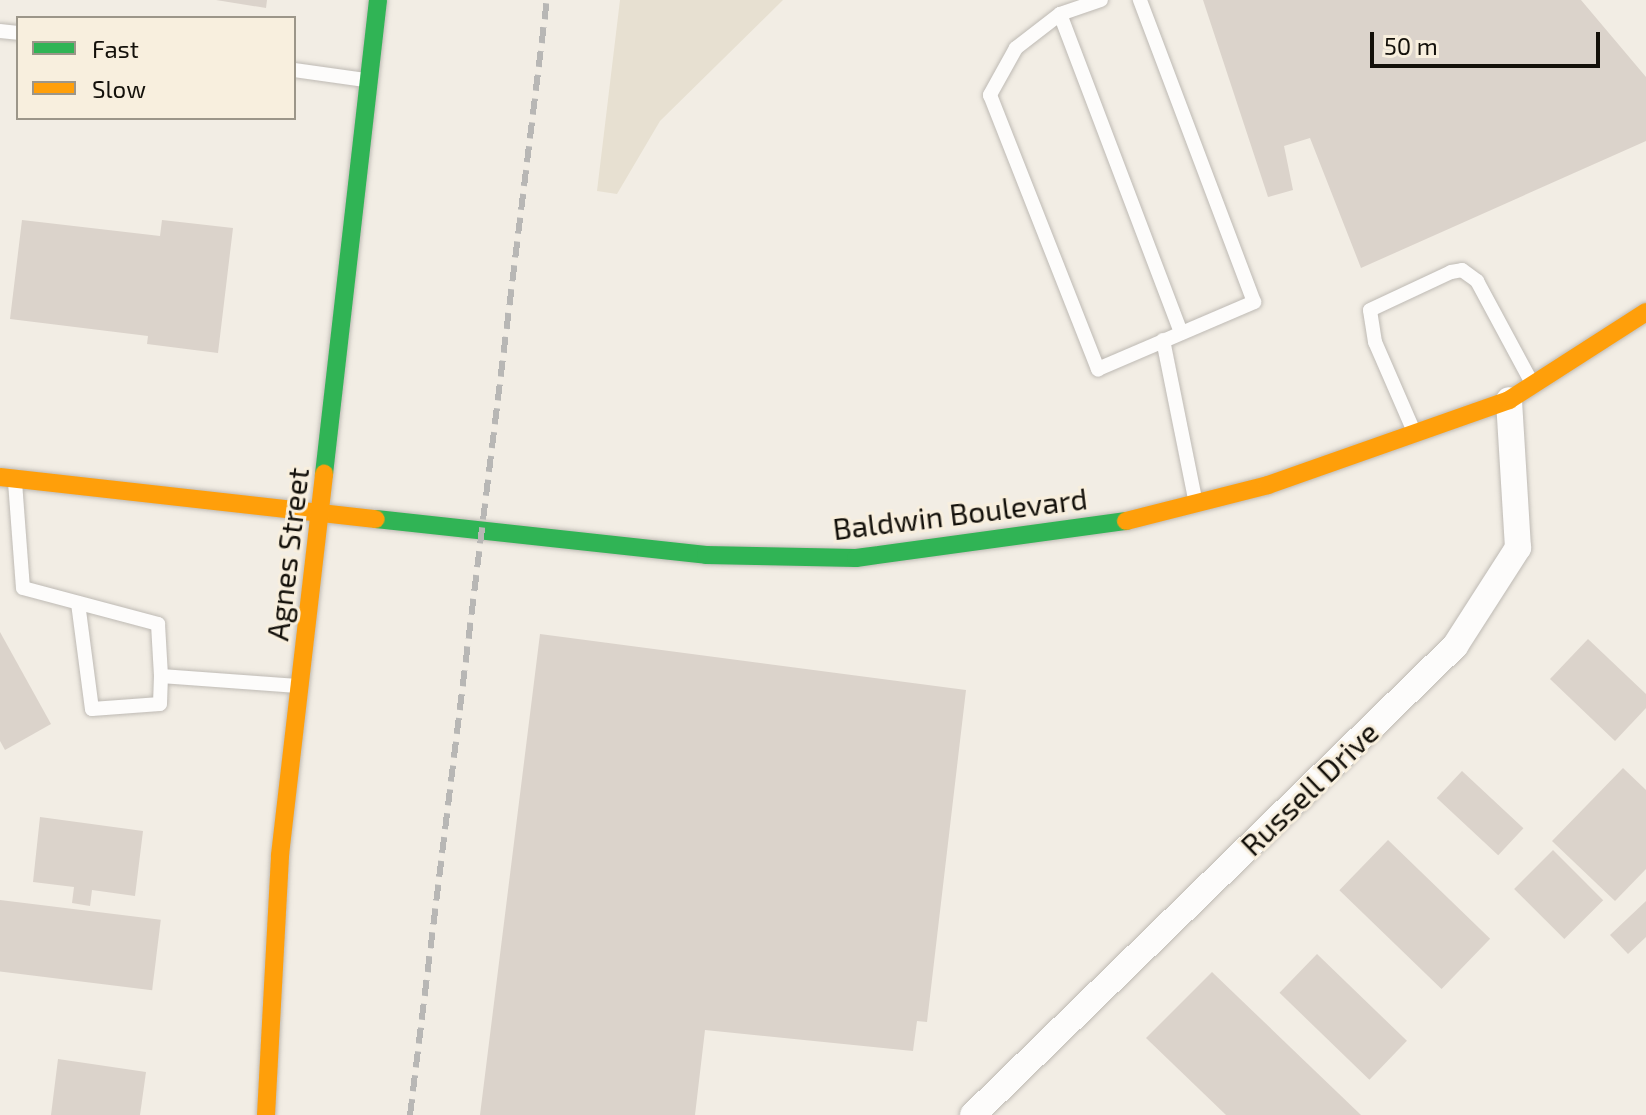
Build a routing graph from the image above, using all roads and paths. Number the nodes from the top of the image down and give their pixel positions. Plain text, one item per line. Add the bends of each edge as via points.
1 (378, 0) edge
2 (1101, 0) edge
3 (1140, 0) edge
4 (1060, 14) junction
5 (296, 70) edge
6 (369, 81) junction
7 (1646, 312) edge
8 (1181, 333) junction
9 (1163, 340) junction
10 (1533, 385) junction
11 (1509, 400) junction
12 (1415, 434) junction
13 (8, 478) edge
14 (1196, 504) junction
15 (321, 509) junction
16 (78, 603) junction
17 (161, 676) junction
18 (300, 686) junction
19 (266, 1115) edge
20 (973, 1115) edge

1 - 6 main road, Agnes Street
2 - 4 lane
3 - 8 lane via 1254,302
4 - 8 lane
4 - 9 lane via 1016,48 990,95 1098,369
5 - 6 lane
6 - 15 main road, Agnes Street
7 - 10 main road, Baldwin Boulevard
8 - 9 lane
9 - 14 lane
10 - 11 main road, Baldwin Boulevard
10 - 12 lane via 1477,281 1462,270 1451,272 1370,310 1375,342
11 - 12 main road, Baldwin Boulevard
11 - 20 street, Russell Drive via 1518,548 1455,646
12 - 14 main road, Baldwin Boulevard
13 - 15 main road, Baldwin Boulevard
13 - 16 lane via 23,588
14 - 15 main road, Baldwin Boulevard via 1145,518 856,558 706,555
15 - 18 main road, Agnes Street
16 - 17 lane via 158,624
16 - 17 lane via 92,709 160,704
17 - 18 lane
18 - 19 main road, Agnes Street via 280,855

